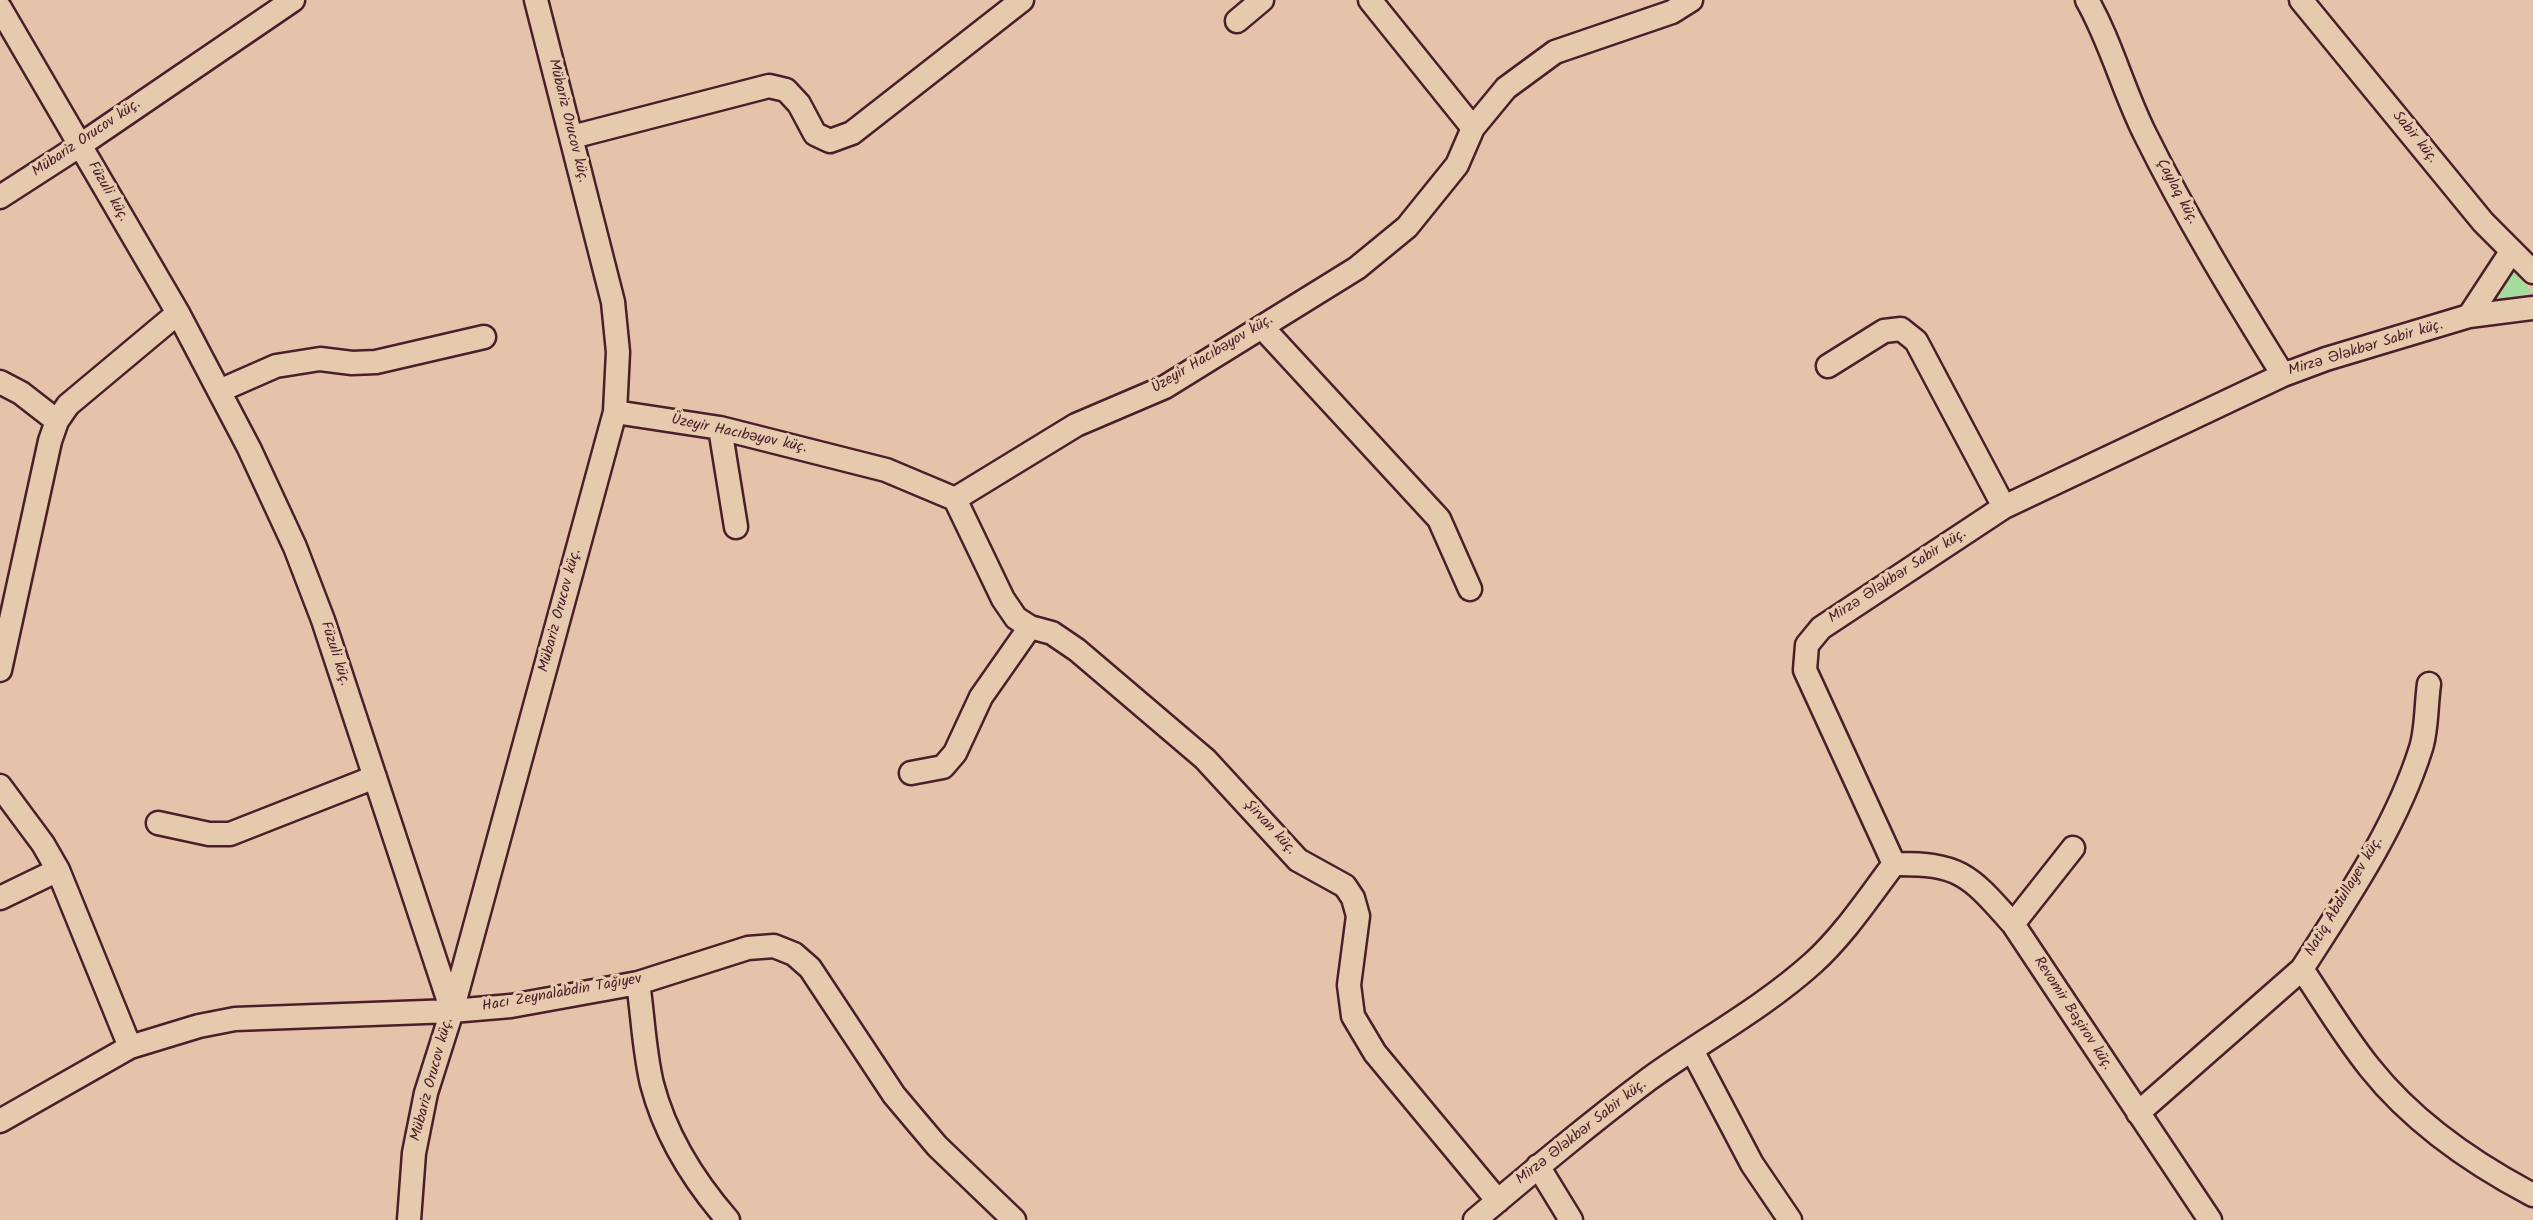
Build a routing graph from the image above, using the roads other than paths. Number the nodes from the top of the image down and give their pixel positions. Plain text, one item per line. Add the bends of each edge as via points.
1 (294, 0) edge
2 (536, 0) edge
3 (1022, 0) edge
4 (1262, 0) edge
5 (1370, 0) edge
6 (1691, 0) edge
7 (2087, 0) edge
8 (2301, 0) edge
9 (0, 8) edge
10 (1237, 21) dead end
11 (1473, 128) junction
12 (572, 137) junction
13 (80, 146) junction
14 (0, 197) edge
15 (2511, 252) junction
16 (2533, 272) edge
17 (2533, 308) edge
18 (178, 313) junction
19 (2469, 316) junction
20 (1262, 327) junction
21 (484, 338) dead end
22 (1828, 366) dead end
23 (2283, 375) junction
24 (0, 382) edge
25 (219, 391) junction
26 (615, 412) junction
27 (57, 421) junction
28 (720, 428) junction
29 (955, 499) junction
30 (2004, 507) junction
31 (736, 527) dead end
32 (1470, 589) dead end
33 (1030, 627) junction
34 (0, 670) edge
35 (2428, 684) dead end
36 (911, 773) dead end
37 (375, 777) junction
38 (0, 786) edge
39 (158, 823) dead end
40 (2073, 848) dead end
41 (1894, 864) junction
42 (57, 870) junction
43 (0, 898) edge
44 (2013, 924) junction
45 (2302, 969) junction
46 (638, 983) junction
47 (452, 1011) junction
48 (130, 1047) junction
49 (1692, 1050) junction
50 (2138, 1113) junction
51 (0, 1121) edge
52 (1538, 1166) junction
53 (2533, 1195) edge
54 (1498, 1201) junction
55 (409, 1220) edge
56 (728, 1220) edge
57 (1014, 1220) edge
58 (1475, 1220) edge
59 (1571, 1220) edge
60 (1790, 1220) edge
61 (2210, 1220) edge

1 - 13 street, Mübariz Orucov küç.
2 - 12 street, Mübariz Orucov küç.
3 - 12 street via 852,133 830,141 815,134 799,104 786,90 769,86
4 - 10 street
5 - 11 street
6 - 11 street, Üzeyir Hacıbəyov küç. via 1672,12 1554,52 1506,88
7 - 23 street, Çaylaq küç. via 2144,132 2230,291
8 - 15 street, Sabir küç.
9 - 13 street, Füzuli küç.
11 - 20 street, Üzeyir Hacıbəyov küç. via 1457,165 1407,227 1356,268
12 - 26 street, Mübariz Orucov küç. via 613,302 618,352
13 - 14 street, Mübariz Orucov küç.
13 - 18 street, Füzuli küç.
15 - 16 street, Sabir küç.
15 - 19 street
17 - 19 street, Mirzə Ələkbər Sabir küç.
18 - 25 street, Füzuli küç.
18 - 27 street via 68,405
19 - 23 street, Mirzə Ələkbər Sabir küç.
20 - 29 street, Üzeyir Hacıbəyov küç. via 1165,387 1076,425
20 - 32 street via 1439,519
21 - 25 street via 376,362 320,359 276,366
22 - 30 street via 1884,331 1901,329 1916,341
23 - 30 street, Mirzə Ələkbər Sabir küç.
24 - 27 street
25 - 37 street, Füzuli küç. via 295,547
26 - 28 street, Üzeyir Hacıbəyov küç.
26 - 47 street, Mübariz Orucov küç.
27 - 34 street
28 - 29 street, Üzeyir Hacıbəyov küç. via 886,470
28 - 31 street
29 - 33 street, Şirvan küç. via 1003,599 1016,618
30 - 41 street, Mirzə Ələkbər Sabir küç. via 1821,628 1807,645 1805,670
33 - 36 street via 981,697 955,753 943,766
33 - 54 street, Şirvan küç. via 1052,633 1077,650 1205,759 1298,860 1345,886 1358,916 1349,985 1353,1016 1375,1053
35 - 45 street, Natiq Abdullayev küç. via 2422,746 2397,808 2351,892
37 - 39 street via 230,834 209,834
37 - 47 street, Füzuli küç.
38 - 42 street via 43,844
40 - 44 street
41 - 44 street, Revomir Bəşirov küç. via 1952,869 1979,887
41 - 49 street, Mirzə Ələkbər Sabir küç. via 1815,962
42 - 43 street
42 - 48 street
44 - 50 street, Revomir Bəşirov küç.
45 - 50 street
45 - 53 street, Natiq Abdullayev küç. via 2370,1068 2402,1103 2449,1144
46 - 47 street, Hacı Zeynalabdin Tağıyev via 511,1006
46 - 56 street via 652,1084 672,1138 702,1190
46 - 57 street, Hacı Zeynalabdin Tağıyev via 748,948 774,946 794,954 810,968 894,1095 937,1146
47 - 48 street, Hacı Zeynalabdin Tağıyev via 235,1019
47 - 55 street, Mübariz Orucov küç. via 426,1093 414,1154
48 - 51 street, Hacı Zeynalabdin Tağıyev
49 - 52 street, Mirzə Ələkbər Sabir küç.
49 - 60 street via 1752,1164
50 - 61 street, Revomir Bəşirov küç.
52 - 54 street, Mirzə Ələkbər Sabir küç.
52 - 59 street
54 - 58 street, Mirzə Ələkbər Sabir küç.

